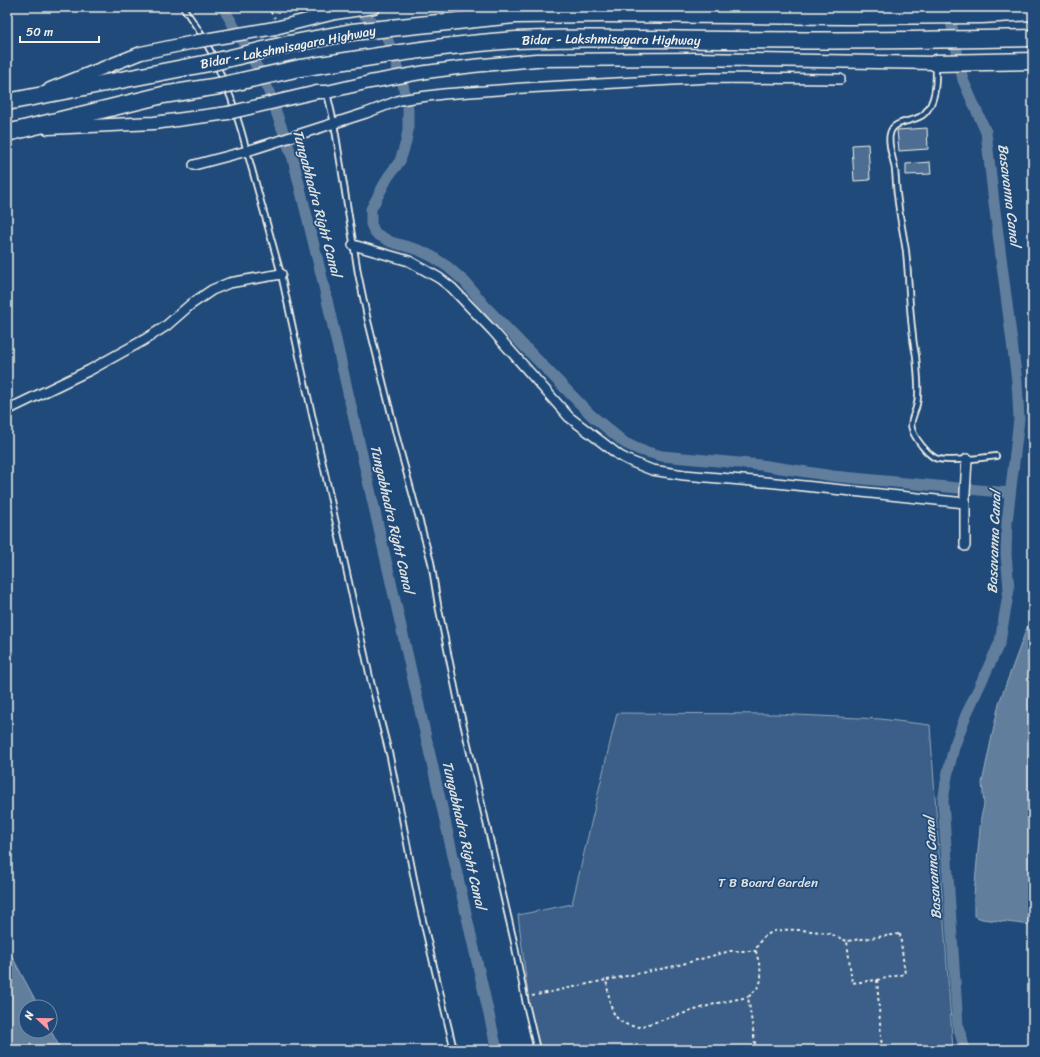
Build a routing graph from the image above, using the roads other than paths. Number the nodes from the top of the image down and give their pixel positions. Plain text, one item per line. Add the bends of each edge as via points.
1 (183, 7) edge
2 (374, 7) edge
3 (1033, 12) edge
4 (1033, 38) edge
5 (1033, 61) edge
6 (936, 63) junction
7 (840, 78) dead end
8 (322, 92) junction
9 (26, 98) junction
10 (7, 102) edge
11 (334, 123) junction
12 (30, 129) junction
13 (7, 134) edge
14 (247, 151) junction
15 (194, 166) dead end
16 (353, 245) junction
17 (281, 274) junction
18 (7, 410) edge
19 (996, 456) dead end
20 (967, 459) junction
21 (965, 503) junction
22 (965, 546) dead end
23 (454, 1050) edge
24 (537, 1050) edge

1 - 14 lane via 211,52 231,98
2 - 9 street, Bidar - Lakshmisagara Highway, bridge via 141,53
3 - 9 highway, Bidar - Lakshmisagara Highway, bridge via 848,16 515,15 352,32
4 - 12 highway, Bidar - Lakshmisagara Highway, bridge via 878,41 602,39 518,40 471,44 300,68 163,95
5 - 6 highway, Bidar - Lakshmisagara Highway
6 - 8 street, Bidar - Lakshmisagara Highway via 536,60 426,72
6 - 20 lane via 936,80 930,105 924,114 917,119 899,124 890,134 917,370 918,396 910,427 922,446 936,458
7 - 11 street via 710,78 443,94 400,100
8 - 11 lane
8 - 12 street, Bidar - Lakshmisagara Highway, bridge via 228,113 154,123
9 - 10 highway, Bidar - Lakshmisagara Highway
11 - 14 street
11 - 16 lane
12 - 13 highway, Bidar - Lakshmisagara Highway
14 - 15 street
14 - 17 lane
16 - 21 street via 409,261 452,288 569,417 632,462 652,470 684,475
16 - 24 lane via 368,321 431,562 456,697
17 - 18 street via 229,283 212,290 144,340 90,370
17 - 23 lane via 371,682 390,756 419,904
19 - 20 lane
20 - 21 street
21 - 22 street

